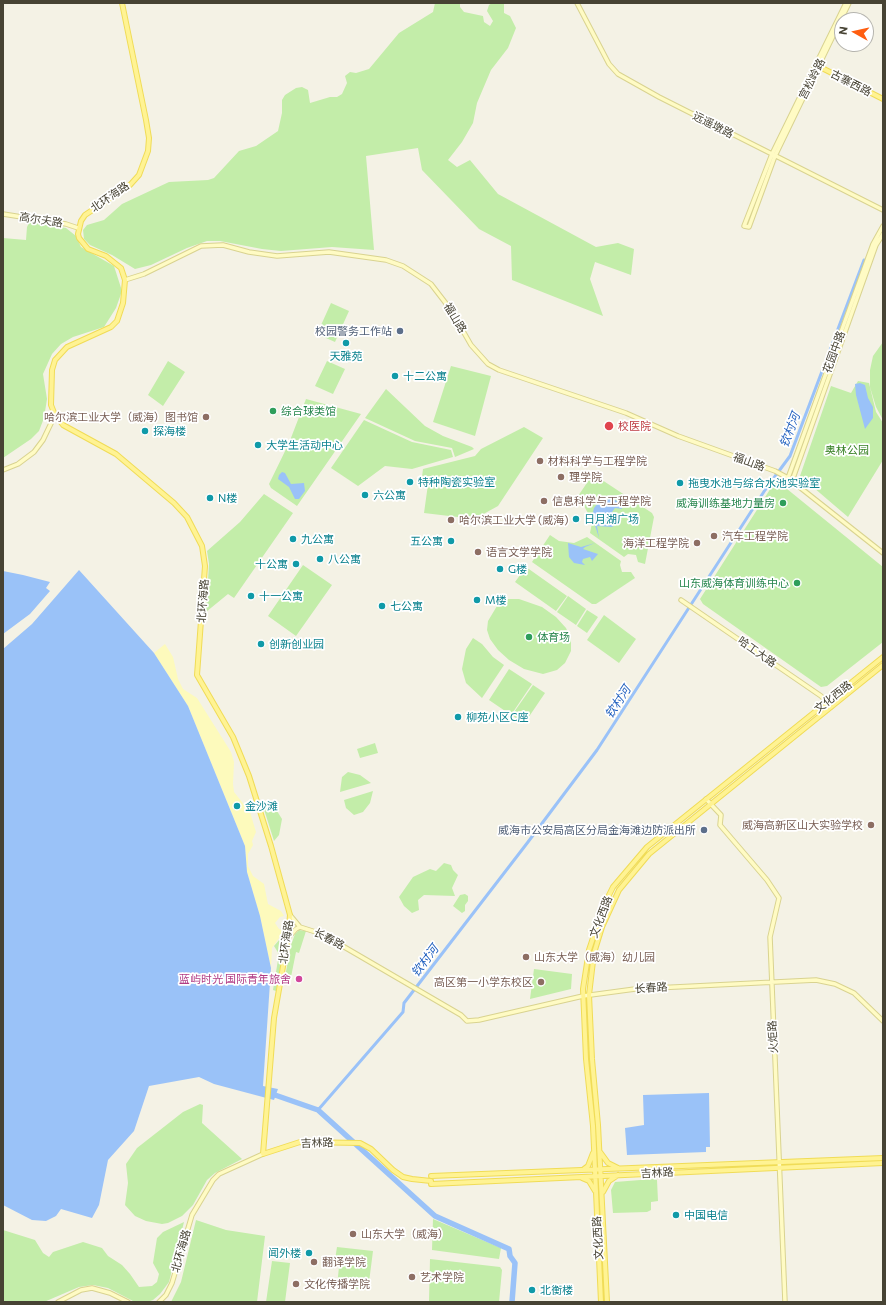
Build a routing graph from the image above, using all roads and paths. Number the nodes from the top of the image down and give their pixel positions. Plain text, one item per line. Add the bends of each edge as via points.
1 (122, 3) edge
2 (577, 3) edge
3 (846, 3) edge
4 (849, 3) edge
5 (818, 66) junction
6 (883, 99) edge
7 (774, 155) junction
8 (883, 210) edge
9 (3, 214) edge
10 (883, 226) edge
11 (78, 228) junction
12 (883, 234) edge
13 (125, 280) junction
14 (55, 416) junction
15 (3, 470) edge
16 (788, 478) junction
17 (792, 481) junction
18 (883, 553) edge
19 (681, 600) dead end
20 (883, 657) edge
21 (883, 665) edge
22 (827, 701) junction
23 (831, 707) junction
24 (706, 799) junction
25 (711, 803) junction
26 (290, 915) junction
27 (300, 927) junction
28 (288, 938) junction
29 (771, 982) junction
30 (589, 995) junction
31 (583, 996) junction
32 (883, 1021) edge
33 (264, 1144) junction
34 (600, 1150) junction
35 (271, 1151) junction
36 (594, 1151) junction
37 (263, 1154) junction
38 (883, 1158) edge
39 (780, 1162) junction
40 (883, 1163) edge
41 (780, 1167) junction
42 (621, 1169) junction
43 (578, 1170) junction
44 (595, 1170) junction
45 (600, 1170) junction
46 (620, 1174) junction
47 (601, 1175) junction
48 (595, 1176) junction
49 (578, 1177) junction
50 (431, 1180) junction
51 (596, 1194) junction
52 (602, 1194) junction
53 (58, 1302) edge
54 (128, 1302) edge
55 (159, 1302) edge
56 (601, 1302) edge
57 (607, 1302) edge
58 (785, 1302) edge

1 - 11 main road, 北环海路 via 146,120 148,151 139,175 130,185 85,215
2 - 7 main road, 远遥墩路 via 609,64 618,74
3 - 7 main road
4 - 5 main road, 宫松岭路
5 - 6 main road, 古寨西路
5 - 7 main road, 宫松岭路
7 - 7 main road via 744,226 749,227
7 - 8 main road, 远遥墩路
9 - 11 main road, 高尔夫路
10 - 16 main road, 花园中路 via 873,244
11 - 13 main road via 79,238 83,244 114,261 121,268
12 - 17 main road via 876,245
13 - 14 main road via 123,303 117,321 112,327 67,347 55,360 51,390 51,405
13 - 16 main road, 福山路 via 144,274 201,246 223,245 277,256 329,252 386,260 403,266 431,284 451,310 471,345 488,364 499,370 626,413
14 - 15 main road via 34,452 18,464
14 - 26 main road, 北环海路 via 63,425 116,454 141,474 174,503 194,529 202,546 205,566 197,675 233,737 249,776
16 - 17 main road
17 - 18 main road
19 - 22 main road, 哈工大路
20 - 22 main road, 文化西路
21 - 23 main road, 文化西路
22 - 23 main road, 哈工大路
22 - 24 main road, 文化西路
23 - 25 main road, 文化西路
24 - 25 main road, 火炬路
24 - 31 main road, 文化西路 via 644,850 614,887 604,905 589,950
25 - 29 main road, 火炬路 via 721,815 720,825 779,898 770,937
25 - 30 main road, 文化西路 via 649,854 619,890 602,926 594,953
26 - 27 main road, 长春路
26 - 28 main road, 北环海路
27 - 28 main road
27 - 31 main road, 长春路 via 322,934 461,1015 467,1021
28 - 33 main road, 北环海路 via 274,1018
29 - 30 main road, 长春路 via 635,989
29 - 32 main road, 长春路 via 816,980 835,984 854,993
29 - 39 main road, 火炬路
30 - 31 main road, 长春路
30 - 34 main road, 文化西路
31 - 36 main road, 文化西路
33 - 35 main road via 266,1149
33 - 37 main road, 北环海路
34 - 42 main road via 608,1163
34 - 45 main road, 文化西路
35 - 37 main road, 吉林路
35 - 50 main road, 吉林路 via 300,1142 360,1143 371,1149 403,1177 412,1180
36 - 43 main road via 586,1168
36 - 44 main road, 文化西路
37 - 55 main road, 北环海路 via 223,1172 213,1180 192,1215 172,1283
38 - 39 main road, 吉林路
39 - 41 main road, 火炬路
39 - 42 main road, 吉林路
40 - 41 main road, 吉林路
41 - 46 main road, 吉林路
41 - 58 main road, 火炬路
42 - 45 main road, 吉林路
43 - 44 main road, 吉林路
43 - 50 main road, 吉林路
44 - 45 main road, 吉林路
44 - 48 main road, 文化西路
45 - 47 main road, 文化西路
46 - 47 main road, 吉林路
46 - 52 main road via 609,1182
47 - 48 main road, 吉林路
47 - 52 main road, 文化西路
48 - 49 main road, 吉林路
48 - 51 main road, 文化西路
49 - 50 main road, 吉林路
49 - 51 main road via 589,1181
51 - 56 main road, 文化西路
52 - 57 main road, 文化西路
53 - 54 main road via 81,1290 92,1288

